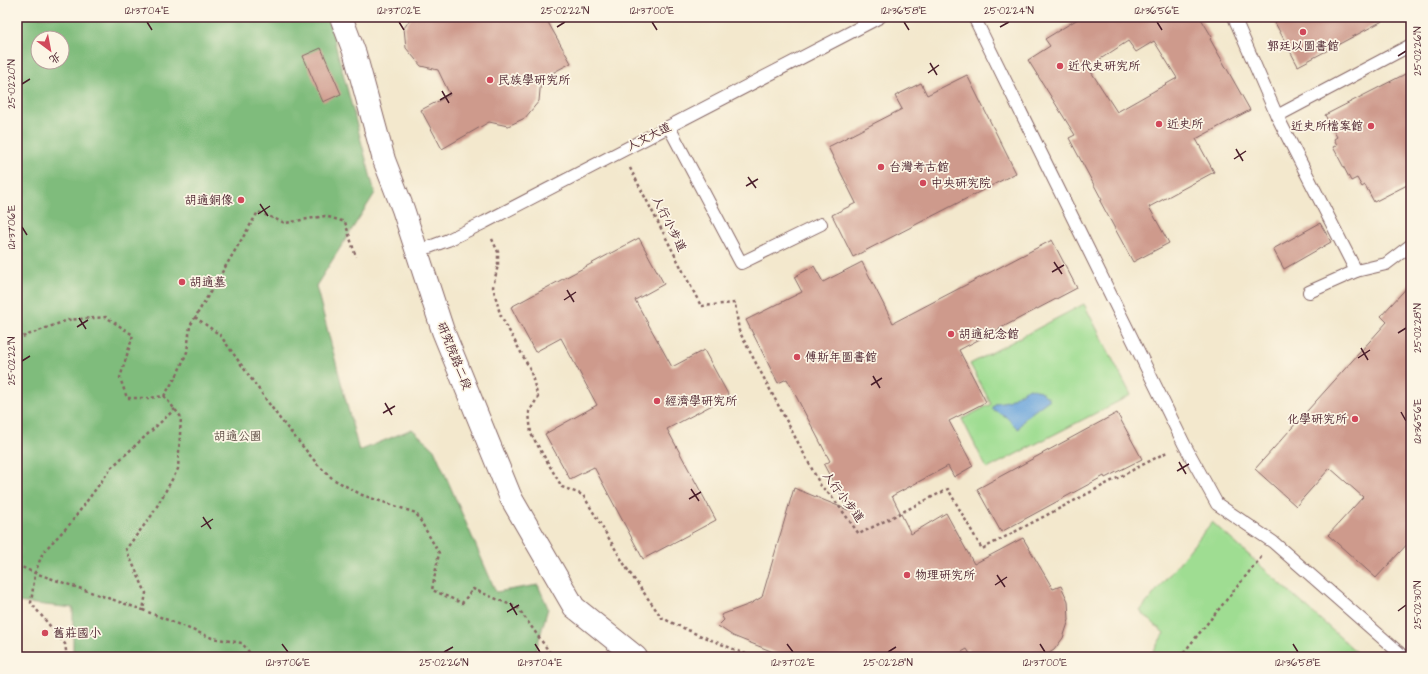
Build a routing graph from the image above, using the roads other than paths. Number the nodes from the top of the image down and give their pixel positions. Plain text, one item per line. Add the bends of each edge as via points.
1 (342, 17) edge
2 (880, 17) edge
3 (974, 17) edge
4 (1234, 17) edge
5 (1411, 45) edge
6 (1278, 116) junction
7 (669, 127) junction
8 (821, 224) dead end
9 (1411, 245) edge
10 (416, 252) junction
11 (1356, 271) junction
12 (1309, 292) dead end
13 (636, 657) edge
14 (1404, 657) edge

1 - 10 street, 研究院路二段 via 355,54 384,160
2 - 7 lane, 人文大道
3 - 14 lane via 1184,444 1217,504 1273,542
4 - 6 lane
5 - 6 lane
6 - 11 lane
7 - 8 lane via 741,263
7 - 10 lane, 人文大道 via 448,240
9 - 11 lane via 1386,264
10 - 13 street, 研究院路二段 via 443,331 511,498 574,607
11 - 12 lane

